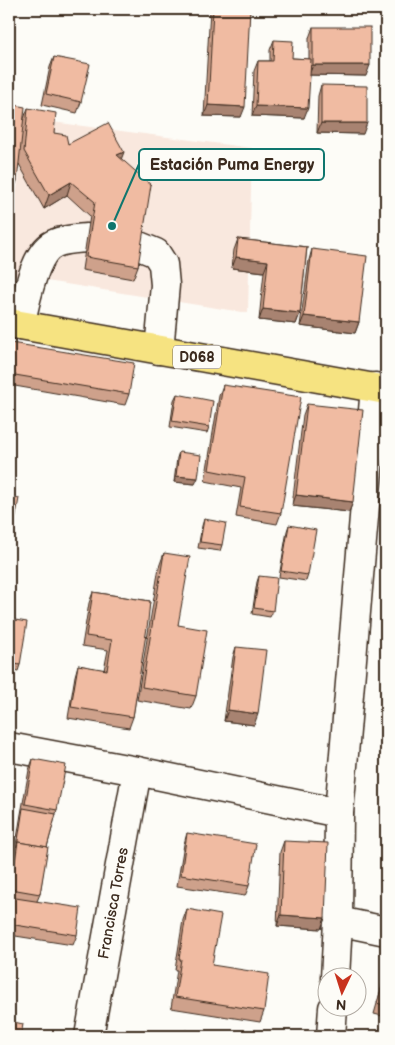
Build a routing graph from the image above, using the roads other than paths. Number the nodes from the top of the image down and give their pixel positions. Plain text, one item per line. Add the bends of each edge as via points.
1 (87, 238) edge
2 (139, 246) edge
3 (14, 324) edge
4 (159, 350) junction
5 (380, 389) edge
6 (9, 747) edge
7 (137, 770) junction
8 (339, 813) junction
9 (338, 921) junction
10 (386, 931) edge
11 (336, 968) edge
12 (332, 1018) edge
13 (89, 1036) edge
14 (331, 1036) edge

1 - 3 street via 55,243 43,253
2 - 4 street via 156,253 163,264 165,285
3 - 4 main road, D068
4 - 5 main road, D068
5 - 8 street
6 - 7 street
7 - 8 street
7 - 13 street, Francisca Torres
8 - 9 street
9 - 10 street
9 - 11 street
12 - 14 street

